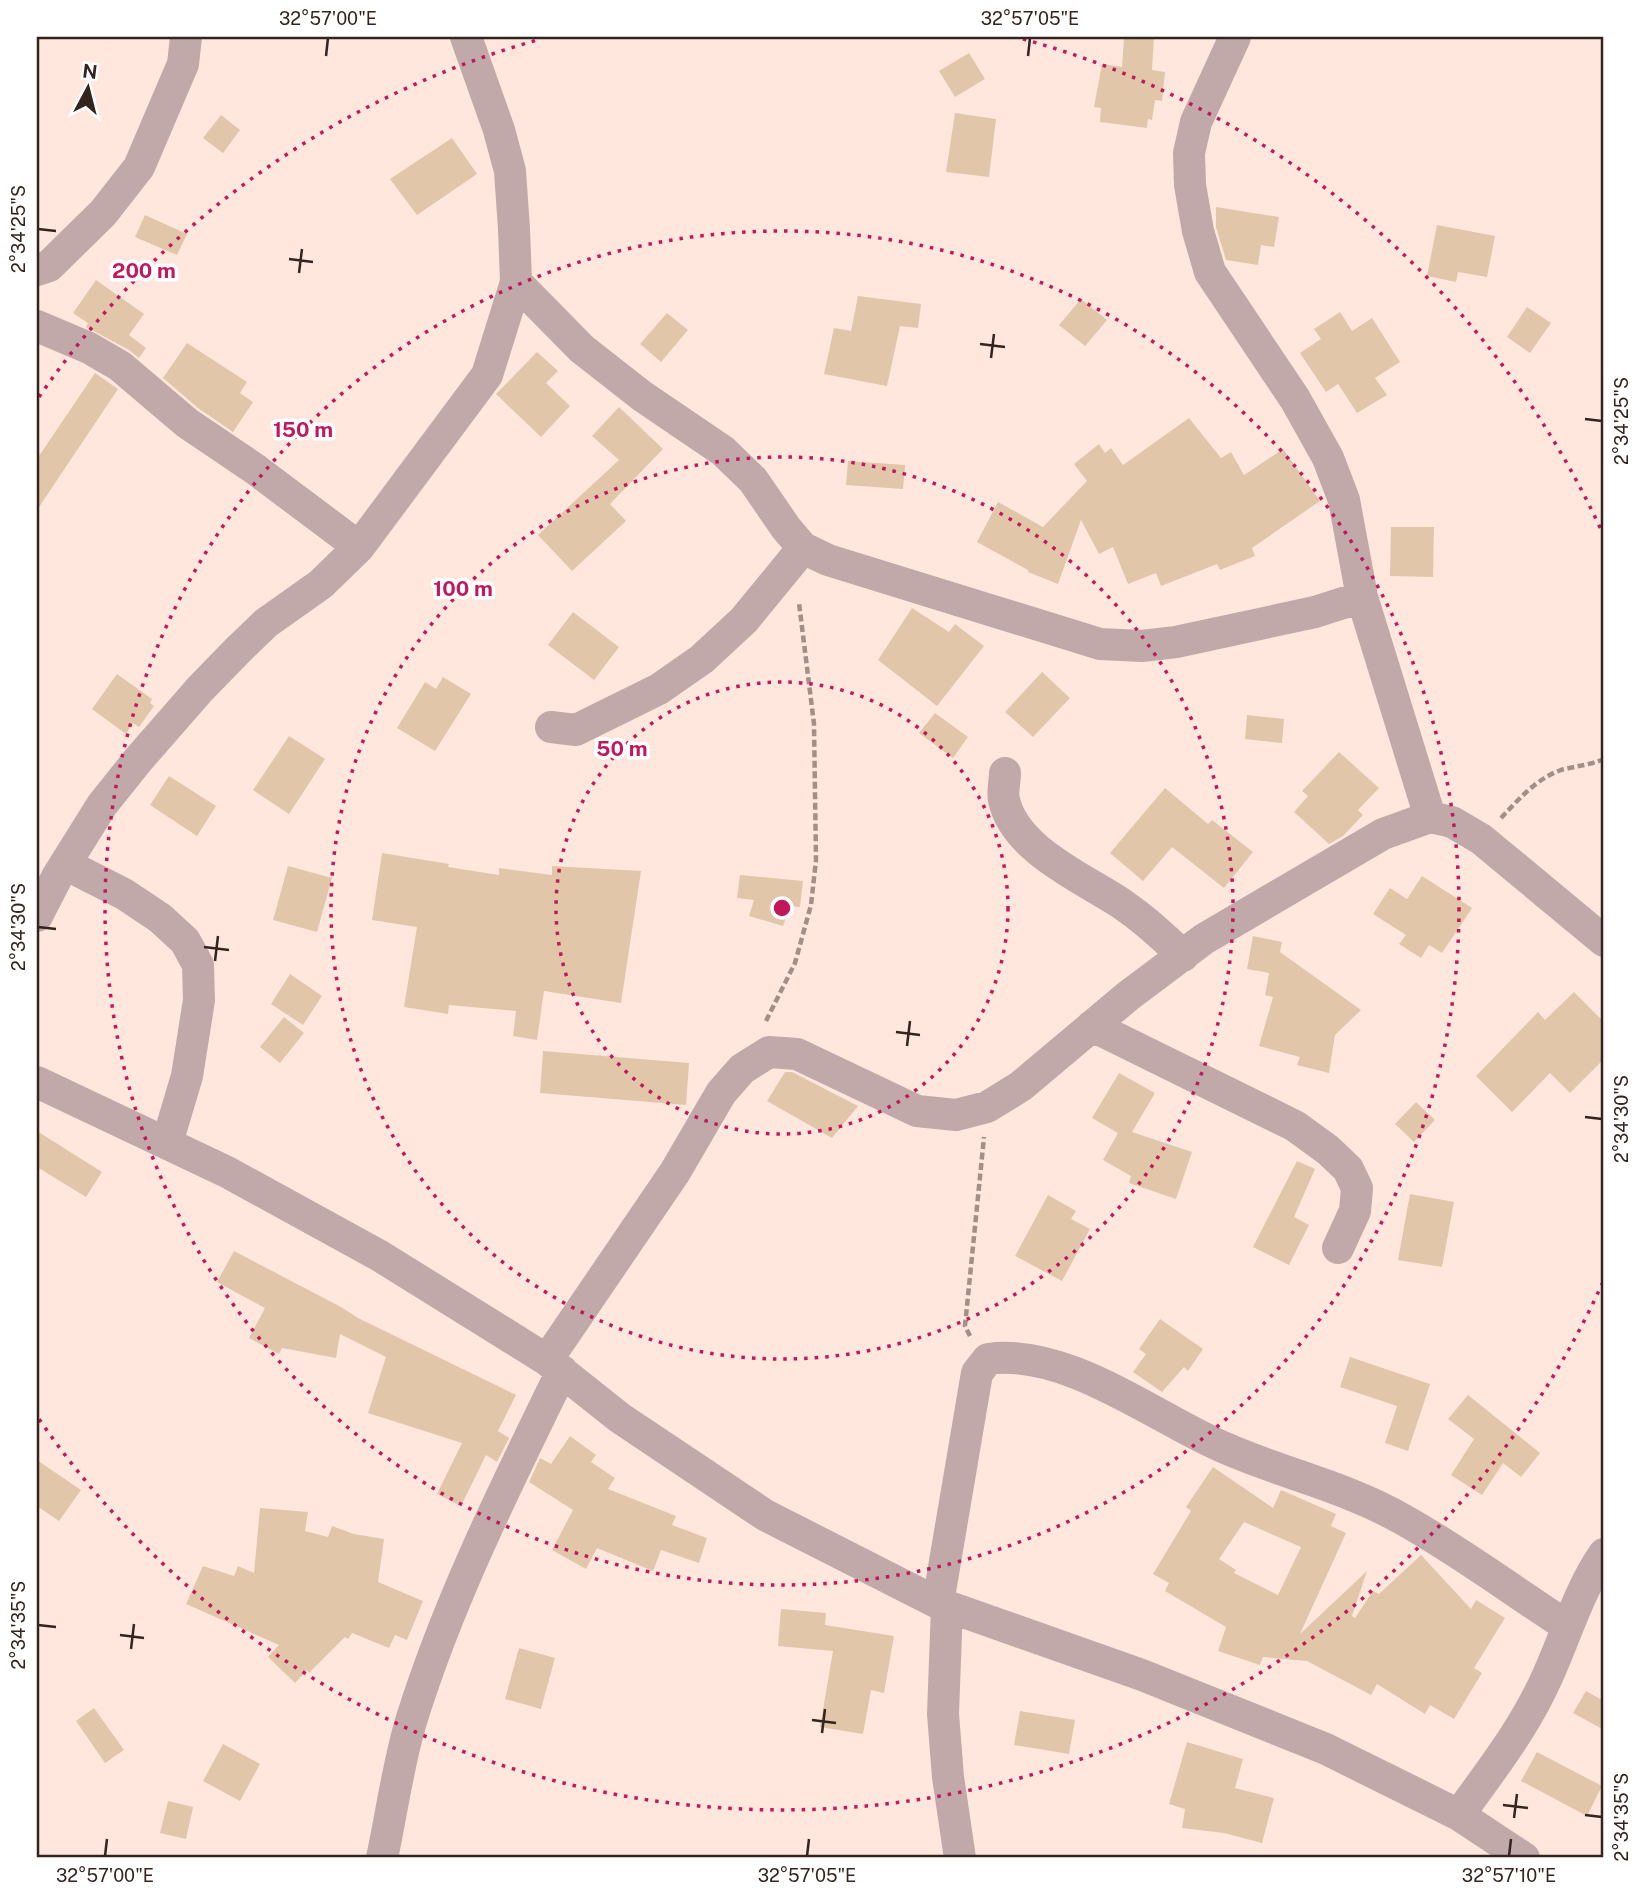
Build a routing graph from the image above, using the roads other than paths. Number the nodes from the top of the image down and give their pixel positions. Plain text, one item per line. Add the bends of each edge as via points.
1 (186, 37) edge
2 (466, 37) edge
3 (1235, 37) edge
4 (37, 270) edge
5 (516, 282) junction
6 (37, 326) edge
7 (359, 547) junction
8 (796, 555) junction
9 (1362, 597) junction
10 (551, 727) dead end
11 (1005, 773) dead end
12 (1430, 817) junction
13 (65, 864) junction
14 (37, 915) edge
15 (1604, 941) edge
16 (1183, 956) junction
17 (1092, 1026) junction
18 (37, 1082) edge
19 (167, 1143) junction
20 (1338, 1248) dead end
21 (554, 1365) junction
22 (1604, 1553) edge
23 (942, 1604) junction
24 (1567, 1626) junction
25 (1459, 1815) junction
26 (382, 1858) edge
27 (960, 1858) edge
28 (1524, 1858) edge

1 - 4 street via 183,64 139,167 103,213 49,265
2 - 5 street via 510,171
3 - 9 street via 1196,122 1189,153 1198,231 1210,272 1296,400 1328,458 1344,500
5 - 7 street via 487,374
5 - 8 street via 582,349 723,451 753,480 786,528
6 - 7 street via 120,366 187,423
7 - 13 street via 321,584 266,624 200,689 102,805
8 - 9 street via 828,560 1100,644 1176,642 1315,612
8 - 10 street via 744,620 702,659 659,689 576,730
9 - 12 street
11 - 16 street via 1004,799 1029,842 1153,926
12 - 15 street via 1452,822 1481,839
12 - 16 street via 1383,835 1204,939
13 - 14 street
13 - 19 street via 160,918 185,941 198,965 199,1000 187,1076
16 - 17 street
17 - 20 street via 1295,1126 1328,1150 1348,1169 1357,1188 1355,1211
17 - 21 street via 1021,1086 987,1107 956,1115 917,1111 797,1054 769,1052 742,1069 722,1093
18 - 19 street
19 - 21 street via 380,1256
21 - 23 street via 620,1418 765,1515
21 - 26 street via 449,1612 411,1720
22 - 24 street
23 - 24 street via 977,1373 988,1359 1003,1356 1067,1370 1215,1444 1349,1493 1402,1518
23 - 25 street via 1142,1675 1326,1749
23 - 27 street via 943,1714
24 - 25 street via 1527,1717
25 - 28 street

